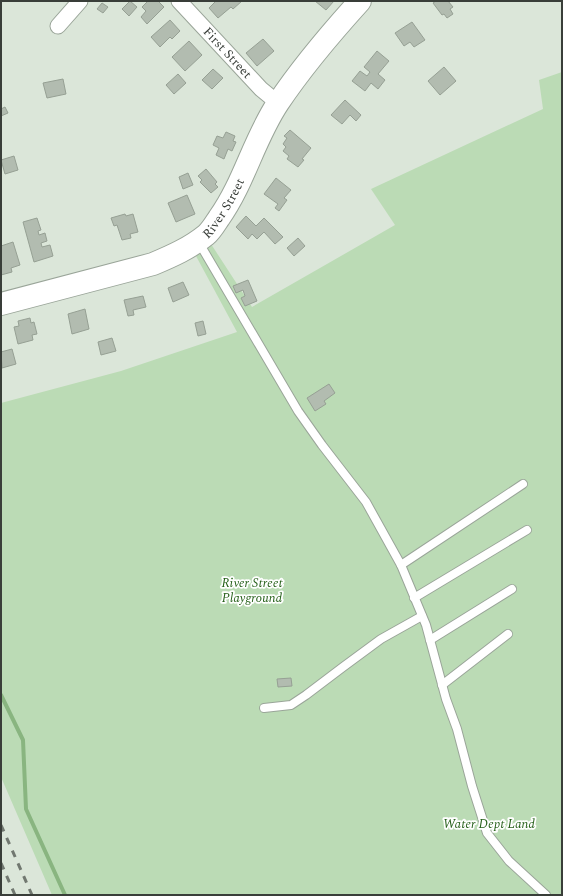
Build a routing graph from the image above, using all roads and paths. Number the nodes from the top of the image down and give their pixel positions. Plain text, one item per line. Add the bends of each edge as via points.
1 (80, 1) edge
2 (179, 1) edge
3 (360, 1) edge
4 (58, 26) dead end
5 (278, 102) junction
6 (198, 241) junction
7 (1, 304) edge
8 (524, 484) dead end
9 (527, 530) dead end
10 (401, 565) junction
11 (512, 589) dead end
12 (414, 598) junction
13 (422, 616) junction
14 (508, 634) dead end
15 (430, 640) junction
16 (442, 685) junction
17 (264, 708) dead end
18 (546, 895) edge

1 - 4 street
2 - 5 street, First Street via 261,89
3 - 5 main road, River Street
5 - 6 main road, River Street via 230,203 208,234
6 - 7 main road, River Street via 153,264
6 - 10 lane via 298,411 366,502
8 - 10 lane
9 - 12 lane
10 - 12 lane
11 - 15 lane
12 - 13 lane
13 - 15 lane
13 - 17 lane via 380,640 291,705
14 - 16 lane
15 - 16 lane
16 - 18 lane via 487,833 509,861

